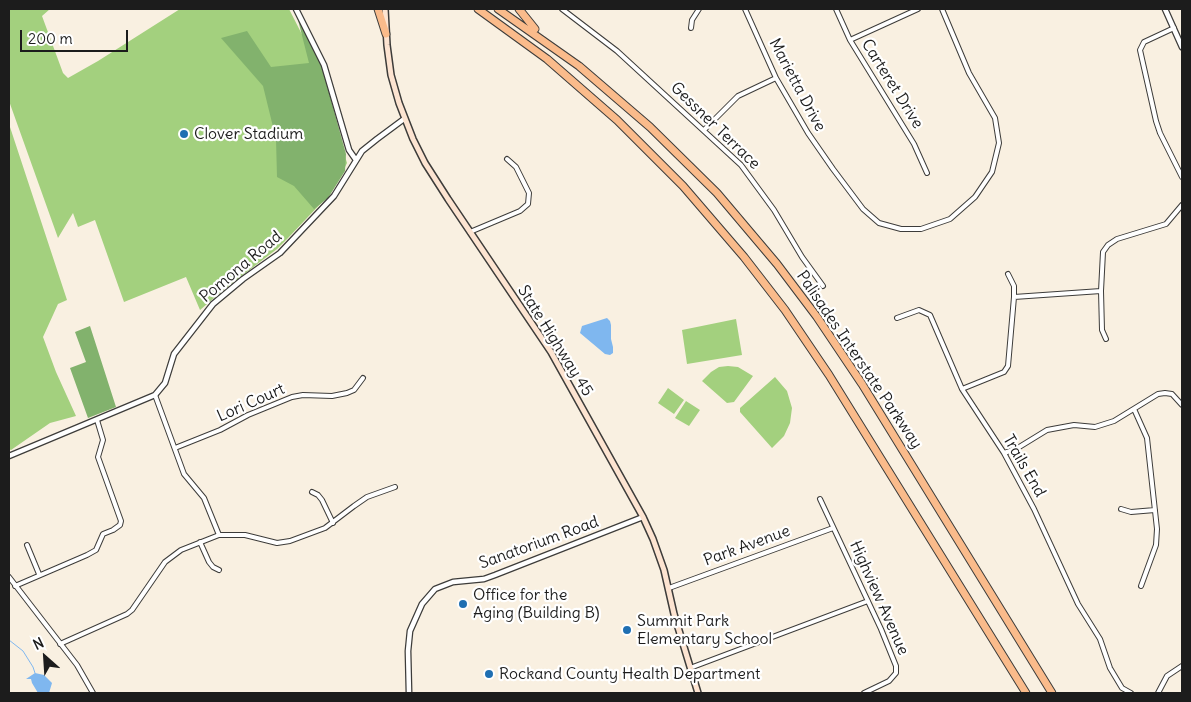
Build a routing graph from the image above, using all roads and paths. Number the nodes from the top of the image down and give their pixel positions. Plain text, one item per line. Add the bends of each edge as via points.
1 (296, 9) edge
2 (378, 9) edge
3 (385, 9) edge
4 (478, 9) edge
5 (498, 9) edge
6 (519, 9) edge
7 (562, 9) edge
8 (699, 9) edge
9 (745, 9) edge
10 (836, 9) edge
11 (918, 9) edge
12 (942, 9) edge
13 (1165, 9) edge
14 (691, 28) dead end
15 (1174, 28) junction
16 (386, 34) junction
17 (850, 40) junction
18 (1182, 47) edge
19 (579, 66) junction
20 (776, 78) junction
21 (404, 119) junction
22 (704, 130) junction
23 (507, 159) dead end
24 (356, 160) junction
25 (926, 173) dead end
26 (1182, 176) edge
27 (1182, 205) edge
28 (470, 232) junction
29 (1008, 274) dead end
30 (823, 286) dead end
31 (1101, 291) junction
32 (1014, 297) junction
33 (897, 318) dead end
34 (1106, 339) dead end
35 (363, 378) dead end
36 (962, 389) junction
37 (156, 395) junction
38 (1182, 405) edge
39 (1134, 409) junction
40 (97, 420) junction
41 (176, 448) junction
42 (1004, 453) junction
43 (9, 456) edge
44 (394, 487) dead end
45 (312, 492) dead end
46 (820, 500) dead end
47 (1121, 508) dead end
48 (1155, 510) junction
49 (642, 517) junction
50 (334, 523) junction
51 (833, 528) junction
52 (219, 535) junction
53 (200, 542) junction
54 (27, 545) dead end
55 (219, 570) dead end
56 (39, 574) junction
57 (9, 577) edge
58 (15, 586) junction
59 (1141, 586) dead end
60 (669, 588) junction
61 (868, 601) junction
62 (60, 644) junction
63 (1182, 666) edge
64 (690, 668) junction
65 (93, 693) edge
66 (409, 693) edge
67 (698, 693) edge
68 (864, 693) edge
69 (1026, 693) edge
70 (1052, 693) edge
71 (1131, 693) edge
72 (1158, 693) edge

1 - 24 street via 322,62 348,146
2 - 16 highway
3 - 16 main road, State Highway 45
4 - 69 highway, Palisades Interstate Parkway via 552,64 618,120 683,186 744,256 826,370
5 - 19 highway, Palisades Interstate Parkway
6 - 19 highway via 534,29
7 - 22 street, Gessner Terrace via 617,51
8 - 14 street
9 - 20 street, Marietta Drive
10 - 17 street, Carteret Drive
11 - 17 street
12 - 20 street, Marietta Drive via 968,73 995,118 999,143 992,172 975,197 950,219 921,230 879,223 863,209 833,169
13 - 15 street
15 - 18 street
15 - 26 street via 1144,42 1140,50 1160,133
16 - 21 main road, State Highway 45 via 391,75
17 - 25 street, Carteret Drive via 914,144
19 - 70 highway, Palisades Interstate Parkway via 694,169 744,223 798,290 865,389
20 - 22 street via 738,96
21 - 24 street, Pomona Road via 367,146
21 - 28 main road, State Highway 45 via 425,163
22 - 30 street, Gessner Terrace via 752,178
23 - 28 street via 516,167 529,193 528,204 520,211
24 - 37 street, Pomona Road via 337,193 298,236 213,304 177,349 165,383
27 - 31 street via 1166,224 1117,239 1108,245 1103,252
28 - 49 main road, State Highway 45 via 551,352
29 - 32 street via 1014,286
31 - 32 street
31 - 34 street via 1102,330
32 - 36 street via 1008,366 1004,372
33 - 36 street, Trails End via 919,310 930,315
35 - 41 street, Lori Court via 354,390 347,393 292,397
36 - 42 street, Trails End
37 - 40 street
37 - 41 street
38 - 39 street via 1172,394 1165,393
39 - 42 street via 1114,421 1095,427 1074,425 1047,430
39 - 48 street via 1147,438
40 - 43 street
40 - 56 street via 103,440 98,457 120,525 104,534 96,550
41 - 52 street via 184,474 204,498
42 - 71 street, Trails End via 1078,604 1100,639 1108,664 1122,688
44 - 50 street via 367,497
45 - 50 street via 322,500
46 - 51 street, Highview Avenue
47 - 48 street via 1131,512
48 - 59 street via 1156,545
49 - 60 main road, State Highway 45
49 - 66 street, Sanatorium Road via 495,575 453,582 436,589 422,604 410,631
50 - 52 street via 290,541
51 - 60 street, Park Avenue
51 - 61 street, Highview Avenue
52 - 53 street
53 - 55 street via 209,562
53 - 62 street via 165,562 127,614
54 - 56 street
56 - 58 street
57 - 58 street
58 - 62 street
60 - 64 main road, State Highway 45
61 - 64 street
61 - 68 street, Highview Avenue via 896,666 896,673 889,681
62 - 65 street
63 - 72 street via 1167,676
64 - 67 main road, State Highway 45

